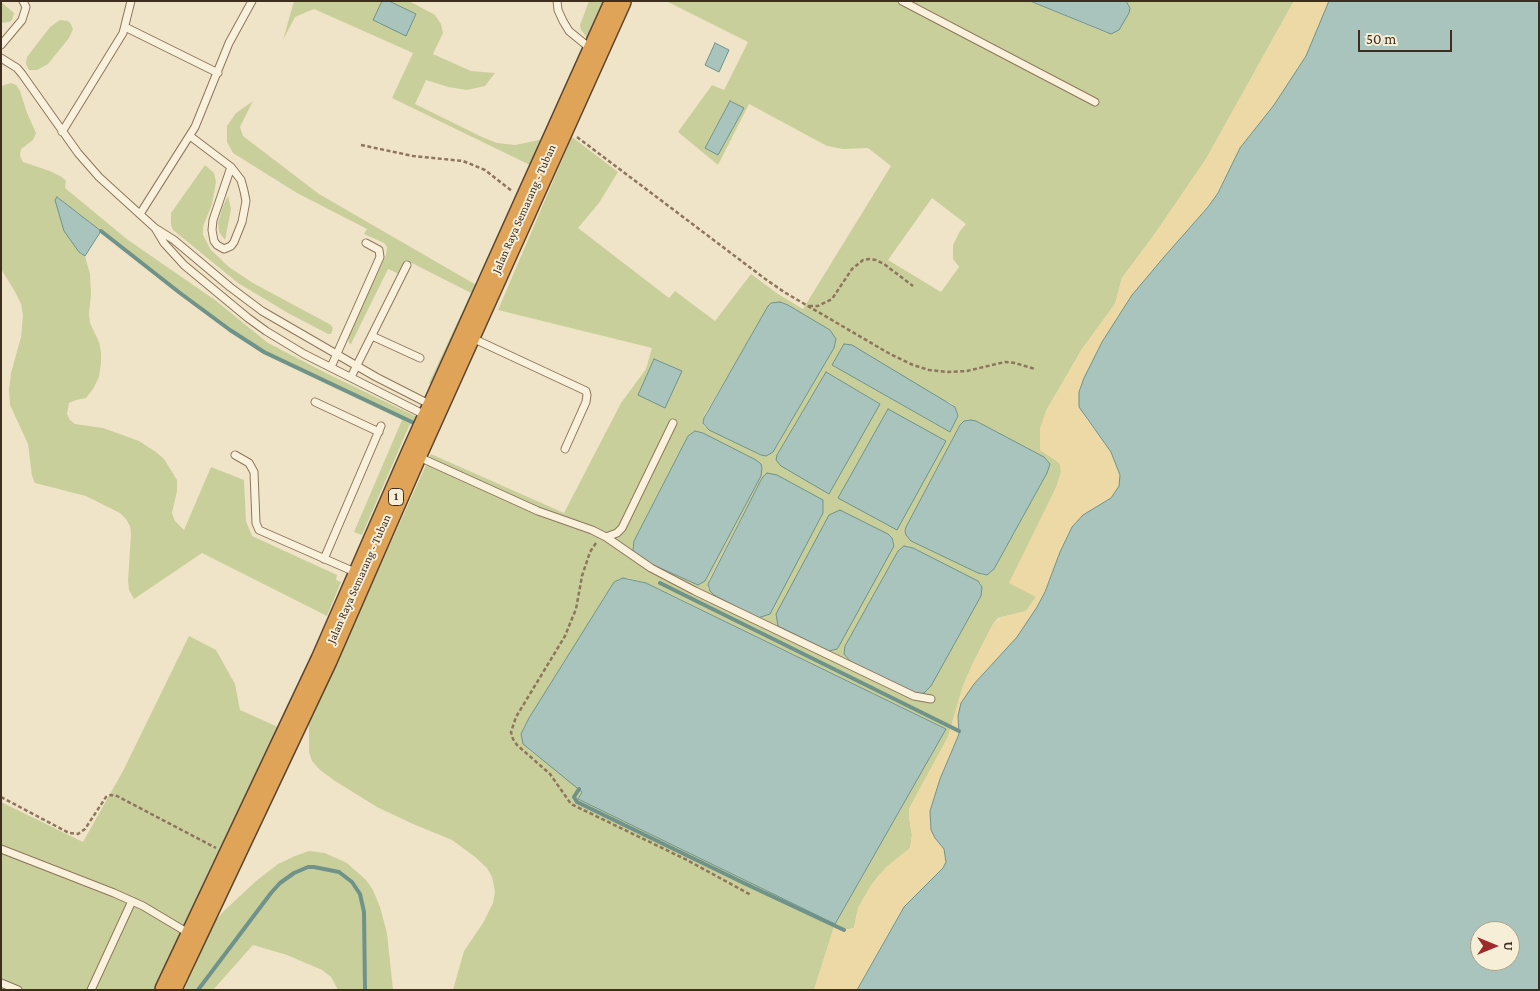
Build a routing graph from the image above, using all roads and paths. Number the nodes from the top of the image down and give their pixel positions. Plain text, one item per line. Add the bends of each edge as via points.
1 (23, 1) edge
2 (131, 1) edge
3 (252, 1) edge
4 (557, 1) edge
5 (618, 1) edge
6 (902, 1) edge
7 (125, 27) junction
8 (1, 45) edge
9 (595, 52) junction
10 (1, 58) edge
11 (218, 73) junction
12 (1095, 102) dead end
13 (562, 126) junction
14 (62, 132) junction
15 (190, 136) junction
16 (361, 145) dead end
17 (231, 167) junction
18 (528, 201) junction
19 (140, 214) junction
20 (155, 228) junction
21 (366, 243) dead end
22 (407, 265) dead end
23 (913, 286) dead end
24 (808, 306) junction
25 (372, 336) junction
26 (467, 336) junction
27 (336, 354) junction
28 (420, 358) dead end
29 (357, 366) junction
30 (331, 367) junction
31 (1035, 369) dead end
32 (351, 377) junction
33 (315, 402) dead end
34 (433, 412) junction
35 (673, 423) dead end
36 (565, 449) dead end
37 (414, 454) junction
38 (235, 455) dead end
39 (606, 537) junction
40 (324, 559) junction
41 (362, 576) junction
42 (931, 699) dead end
43 (1, 797) edge
44 (1, 849) edge
45 (231, 856) junction
46 (751, 895) dead end
47 (132, 901) junction
48 (193, 936) junction
49 (1, 982) edge
50 (18, 990) edge
51 (91, 990) edge
52 (168, 990) edge

1 - 8 lane via 26,8 22,20
2 - 7 lane
3 - 11 lane via 229,43
4 - 9 lane via 562,21 569,31
5 - 9 highway, Jalan Raya Semarang - Tuban / 1
6 - 12 lane
7 - 11 lane
7 - 14 lane
9 - 13 highway, Jalan Raya Semarang - Tuban / 1
10 - 14 lane via 22,74
11 - 15 lane
13 - 18 highway, Jalan Raya Semarang - Tuban / 1
13 - 24 path via 764,278
14 - 19 lane via 99,178
15 - 17 lane
15 - 19 lane
16 - 18 path via 472,164 492,174
17 - 17 lane via 240,180 246,201 234,242 224,249 214,241 212,230
18 - 26 highway, Jalan Raya Semarang - Tuban / 1
19 - 20 lane
20 - 27 lane via 244,299
20 - 30 lane via 172,253 248,318 286,344
21 - 27 lane via 379,250 380,256
22 - 25 lane
23 - 24 path via 884,264 863,260 852,269 832,299 818,306
24 - 31 path via 890,354 929,370 967,372 1005,362
25 - 28 lane
25 - 29 lane
26 - 34 highway, Jalan Raya Semarang - Tuban / 1
26 - 36 lane via 586,391 586,402
27 - 29 lane
27 - 30 lane
29 - 32 lane
29 - 34 lane
30 - 32 lane
32 - 34 lane
33 - 40 lane via 380,429
34 - 37 highway, Jalan Raya Semarang - Tuban / 1
35 - 39 lane via 622,528
37 - 39 lane via 521,503
37 - 41 highway, Jalan Raya Semarang - Tuban / 1
38 - 40 lane via 249,463 254,472 259,530
39 - 42 lane via 651,568 695,591 914,696
39 - 46 path via 599,540 590,552 572,621 516,716 511,732 513,739 550,774 571,804
40 - 41 lane
41 - 45 highway, Jalan Raya Semarang - Tuban / 1
43 - 45 path via 78,834 85,829 106,797 117,796
44 - 47 lane
45 - 48 highway, Jalan Raya Semarang - Tuban / 1
47 - 48 lane
47 - 51 lane
48 - 52 highway, Jalan Raya Semarang - Tuban / 1
49 - 50 lane

